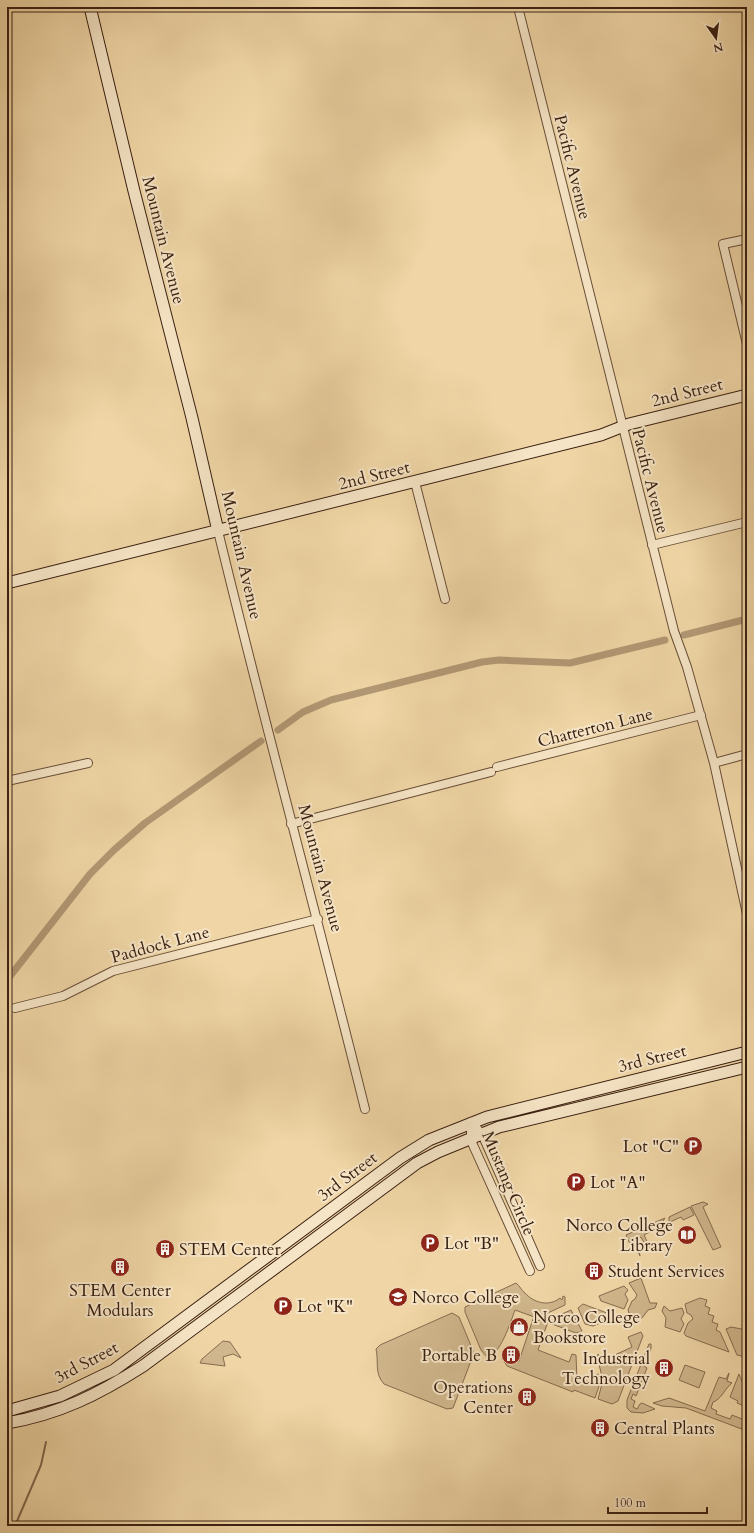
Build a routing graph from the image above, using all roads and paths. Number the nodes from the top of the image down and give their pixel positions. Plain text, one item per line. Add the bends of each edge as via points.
1 (90, 7) edge
2 (518, 7) edge
3 (747, 239) edge
4 (747, 344) edge
5 (747, 395) edge
6 (622, 426) junction
7 (416, 482) junction
8 (747, 522) edge
9 (218, 531) junction
10 (652, 545) junction
11 (7, 583) edge
12 (445, 599) dead end
13 (700, 716) junction
14 (747, 754) edge
15 (88, 762) dead end
16 (714, 763) junction
17 (7, 781) edge
18 (291, 824) junction
19 (747, 914) edge
20 (318, 919) junction
21 (15, 1008) dead end
22 (747, 1052) edge
23 (747, 1067) edge
24 (366, 1109) dead end
25 (471, 1122) junction
26 (482, 1134) junction
27 (470, 1138) junction
28 (313, 1223) junction
29 (320, 1235) junction
30 (540, 1266) dead end
31 (530, 1271) dead end
32 (7, 1411) edge
33 (7, 1423) edge

1 - 9 street, Mountain Avenue
2 - 6 street, Pacific Avenue
3 - 4 street via 723,244
5 - 6 street, 2nd Street
6 - 7 street, 2nd Street via 601,435
6 - 10 street, Pacific Avenue
7 - 9 street, 2nd Street
7 - 12 street
8 - 10 street
9 - 11 street, 2nd Street
9 - 18 street, Mountain Avenue
10 - 13 street, Pacific Avenue via 674,631
13 - 16 street, Pacific Avenue
13 - 18 street, Chatterton Lane
14 - 16 street
15 - 17 street
16 - 19 street, Pacific Avenue
18 - 20 street, Mountain Avenue
20 - 21 street, Paddock Lane via 113,971 63,996
20 - 24 street, Mountain Avenue
22 - 25 street, 3rd Street
23 - 26 street, 3rd Street via 499,1127
25 - 26 street, Mustang Circle
25 - 27 street, Mustang Circle
25 - 28 street, 3rd Street via 429,1140 400,1158
26 - 27 street, 3rd Street
26 - 30 street, Mustang Circle
27 - 29 street, 3rd Street via 417,1163
27 - 31 street, Mustang Circle
28 - 29 street
28 - 32 street, 3rd Street via 114,1370 60,1396
29 - 33 street, 3rd Street via 143,1366 113,1385 64,1409 32,1419

